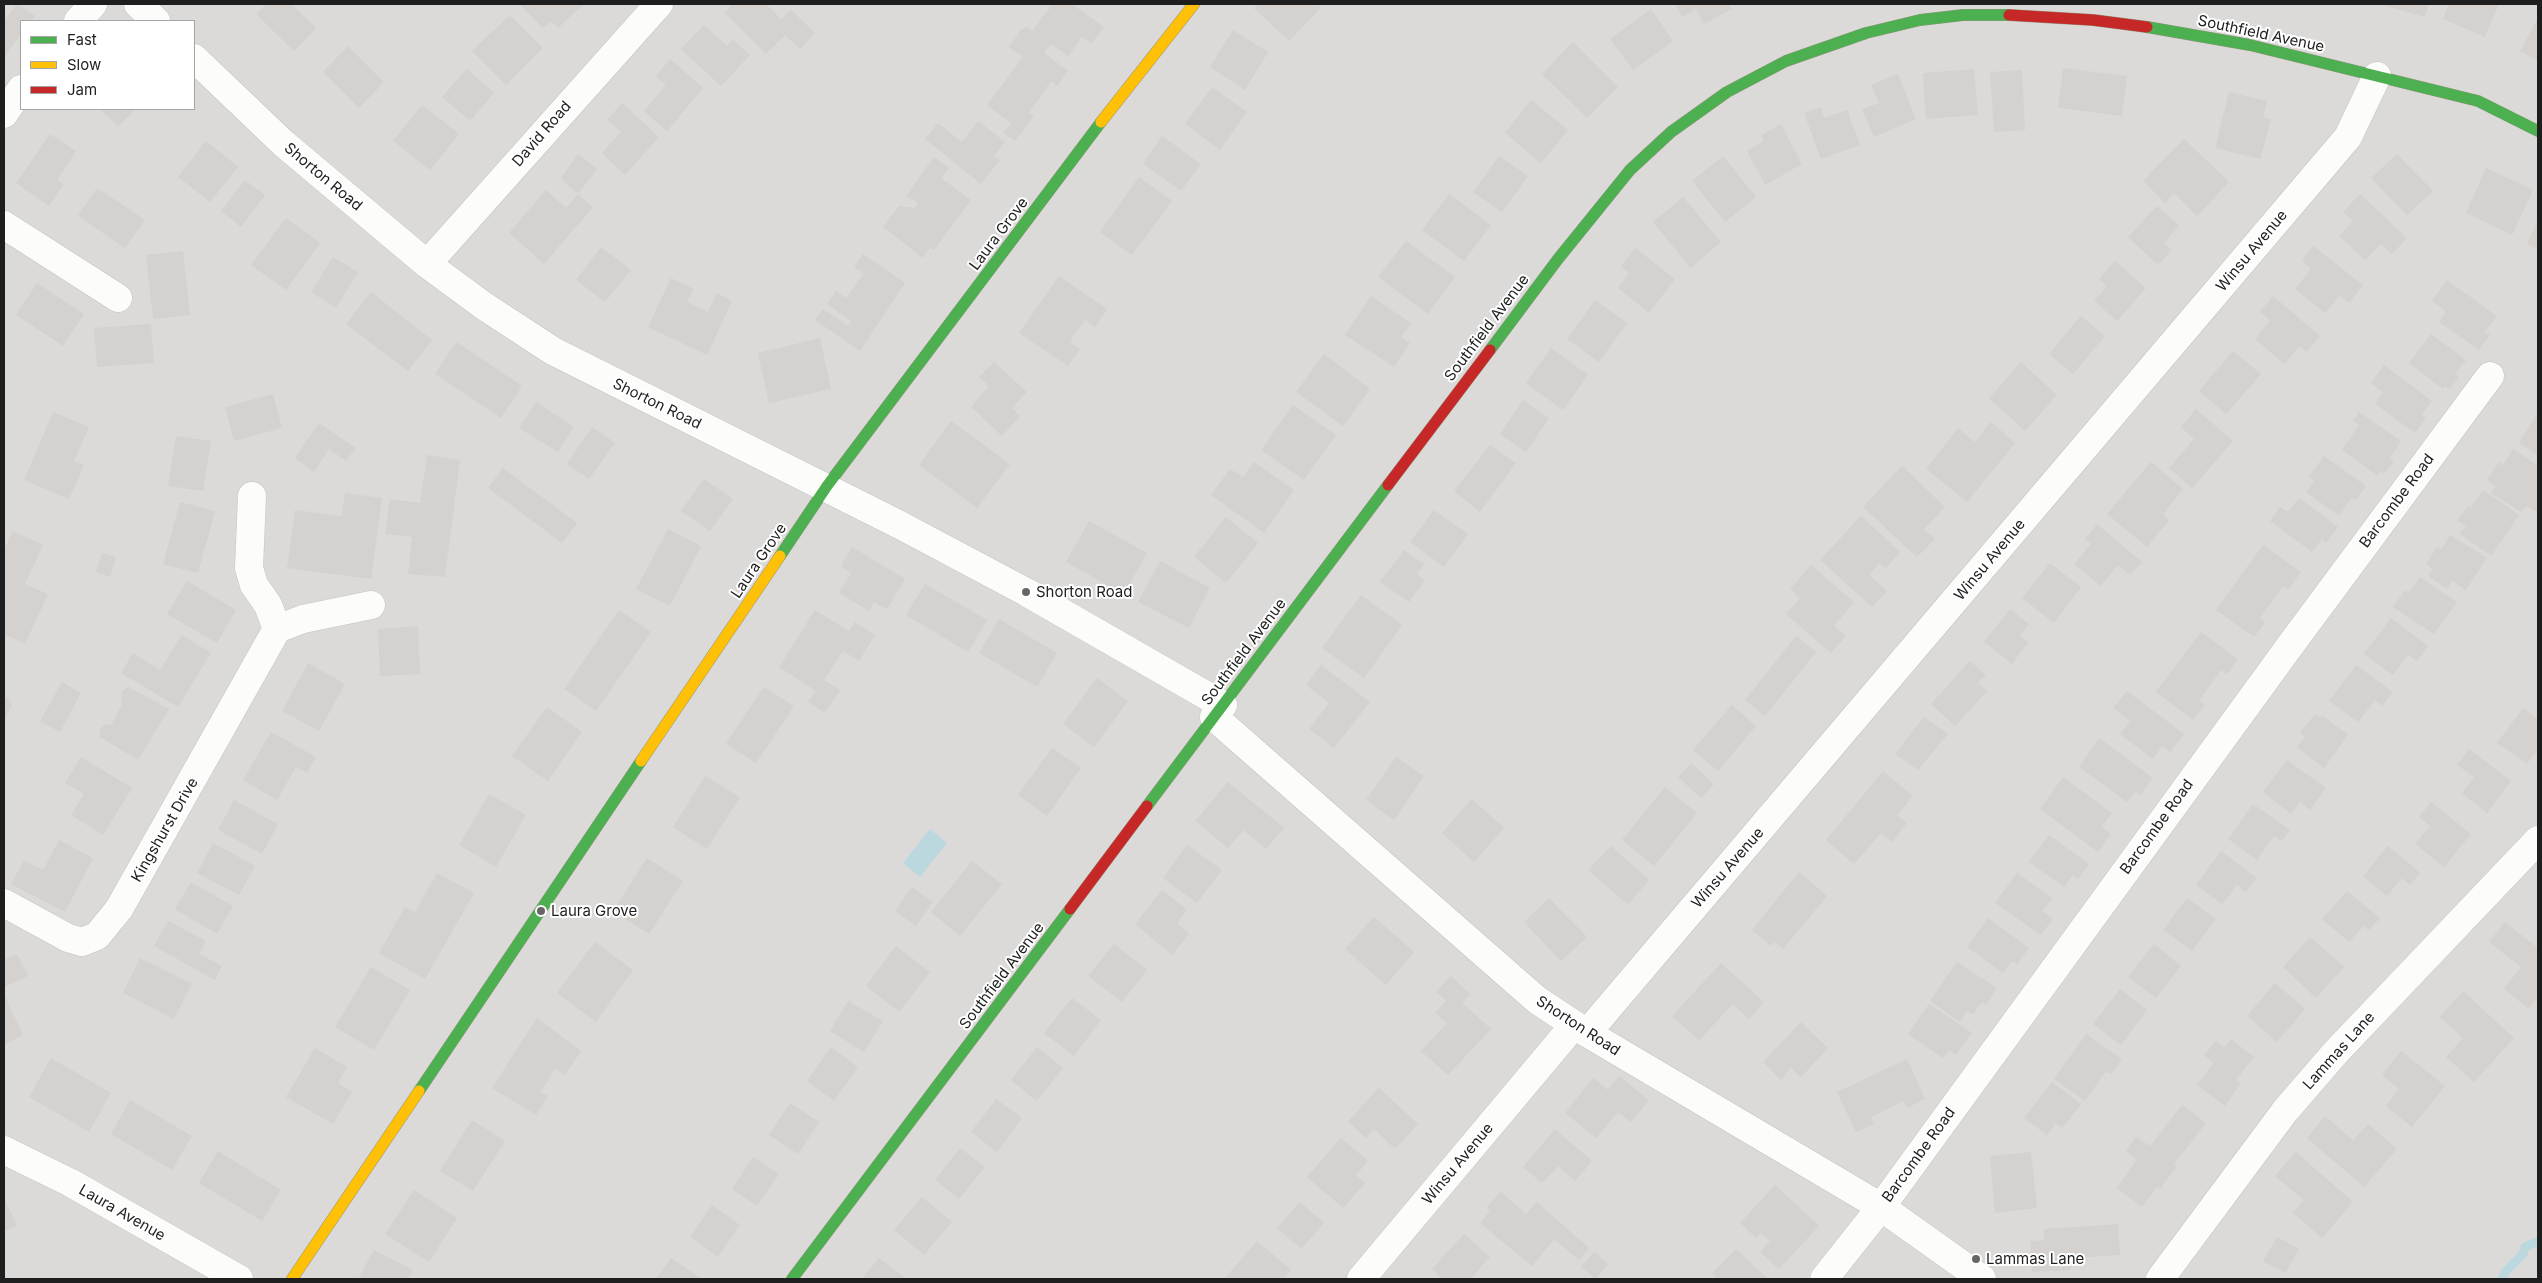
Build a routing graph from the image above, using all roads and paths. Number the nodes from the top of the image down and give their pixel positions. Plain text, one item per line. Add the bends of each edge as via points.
1 (93, 4) edge
2 (138, 4) edge
3 (658, 4) edge
4 (1194, 4) edge
5 (79, 20) edge
6 (155, 20) edge
7 (195, 59) edge
8 (2377, 76) junction
9 (20, 91) edge
10 (4, 114) edge
11 (2538, 130) edge
12 (4, 225) edge
13 (427, 264) junction
14 (118, 298) dead end
15 (2490, 376) dead end
16 (827, 486) junction
17 (252, 496) dead end
18 (371, 606) dead end
19 (277, 629) junction
20 (1219, 711) junction
21 (2538, 840) edge
22 (4, 904) edge
23 (1580, 1029) junction
24 (4, 1150) edge
25 (1881, 1207) junction
26 (239, 1279) edge
27 (292, 1279) edge
28 (792, 1279) edge
29 (1361, 1279) edge
30 (1824, 1279) edge
31 (1982, 1279) edge
32 (2160, 1279) edge

1 - 5 street
2 - 6 street
3 - 13 street, David Road
4 - 16 street, Laura Grove via 1136,76
7 - 13 street, Shorton Road via 283,143
8 - 11 street, Southfield Avenue via 2478,100
8 - 20 street, Southfield Avenue via 2250,45 2159,28 2009,14 1920,20 1866,33 1786,61 1754,77 1671,132 1630,170 1558,258
8 - 23 street, Winsu Avenue via 2362,111 2342,144
9 - 10 street
12 - 14 street
13 - 16 street, Shorton Road via 553,351
15 - 25 street, Barcombe Road via 2274,666
16 - 20 street, Shorton Road via 1026,592
16 - 27 street, Laura Grove
17 - 19 street via 249,568 254,585 268,605
18 - 19 street via 303,619
19 - 22 street, Kingshurst Drive via 119,909 97,936 82,942 68,938
20 - 23 street, Shorton Road via 1537,1000
20 - 28 street, Southfield Avenue
21 - 32 street, Lammas Lane via 2336,1052 2285,1111
23 - 25 street, Shorton Road
23 - 29 street, Winsu Avenue
24 - 26 street, Laura Avenue via 70,1183
25 - 30 street, Barcombe Road
25 - 31 street, Shorton Road

